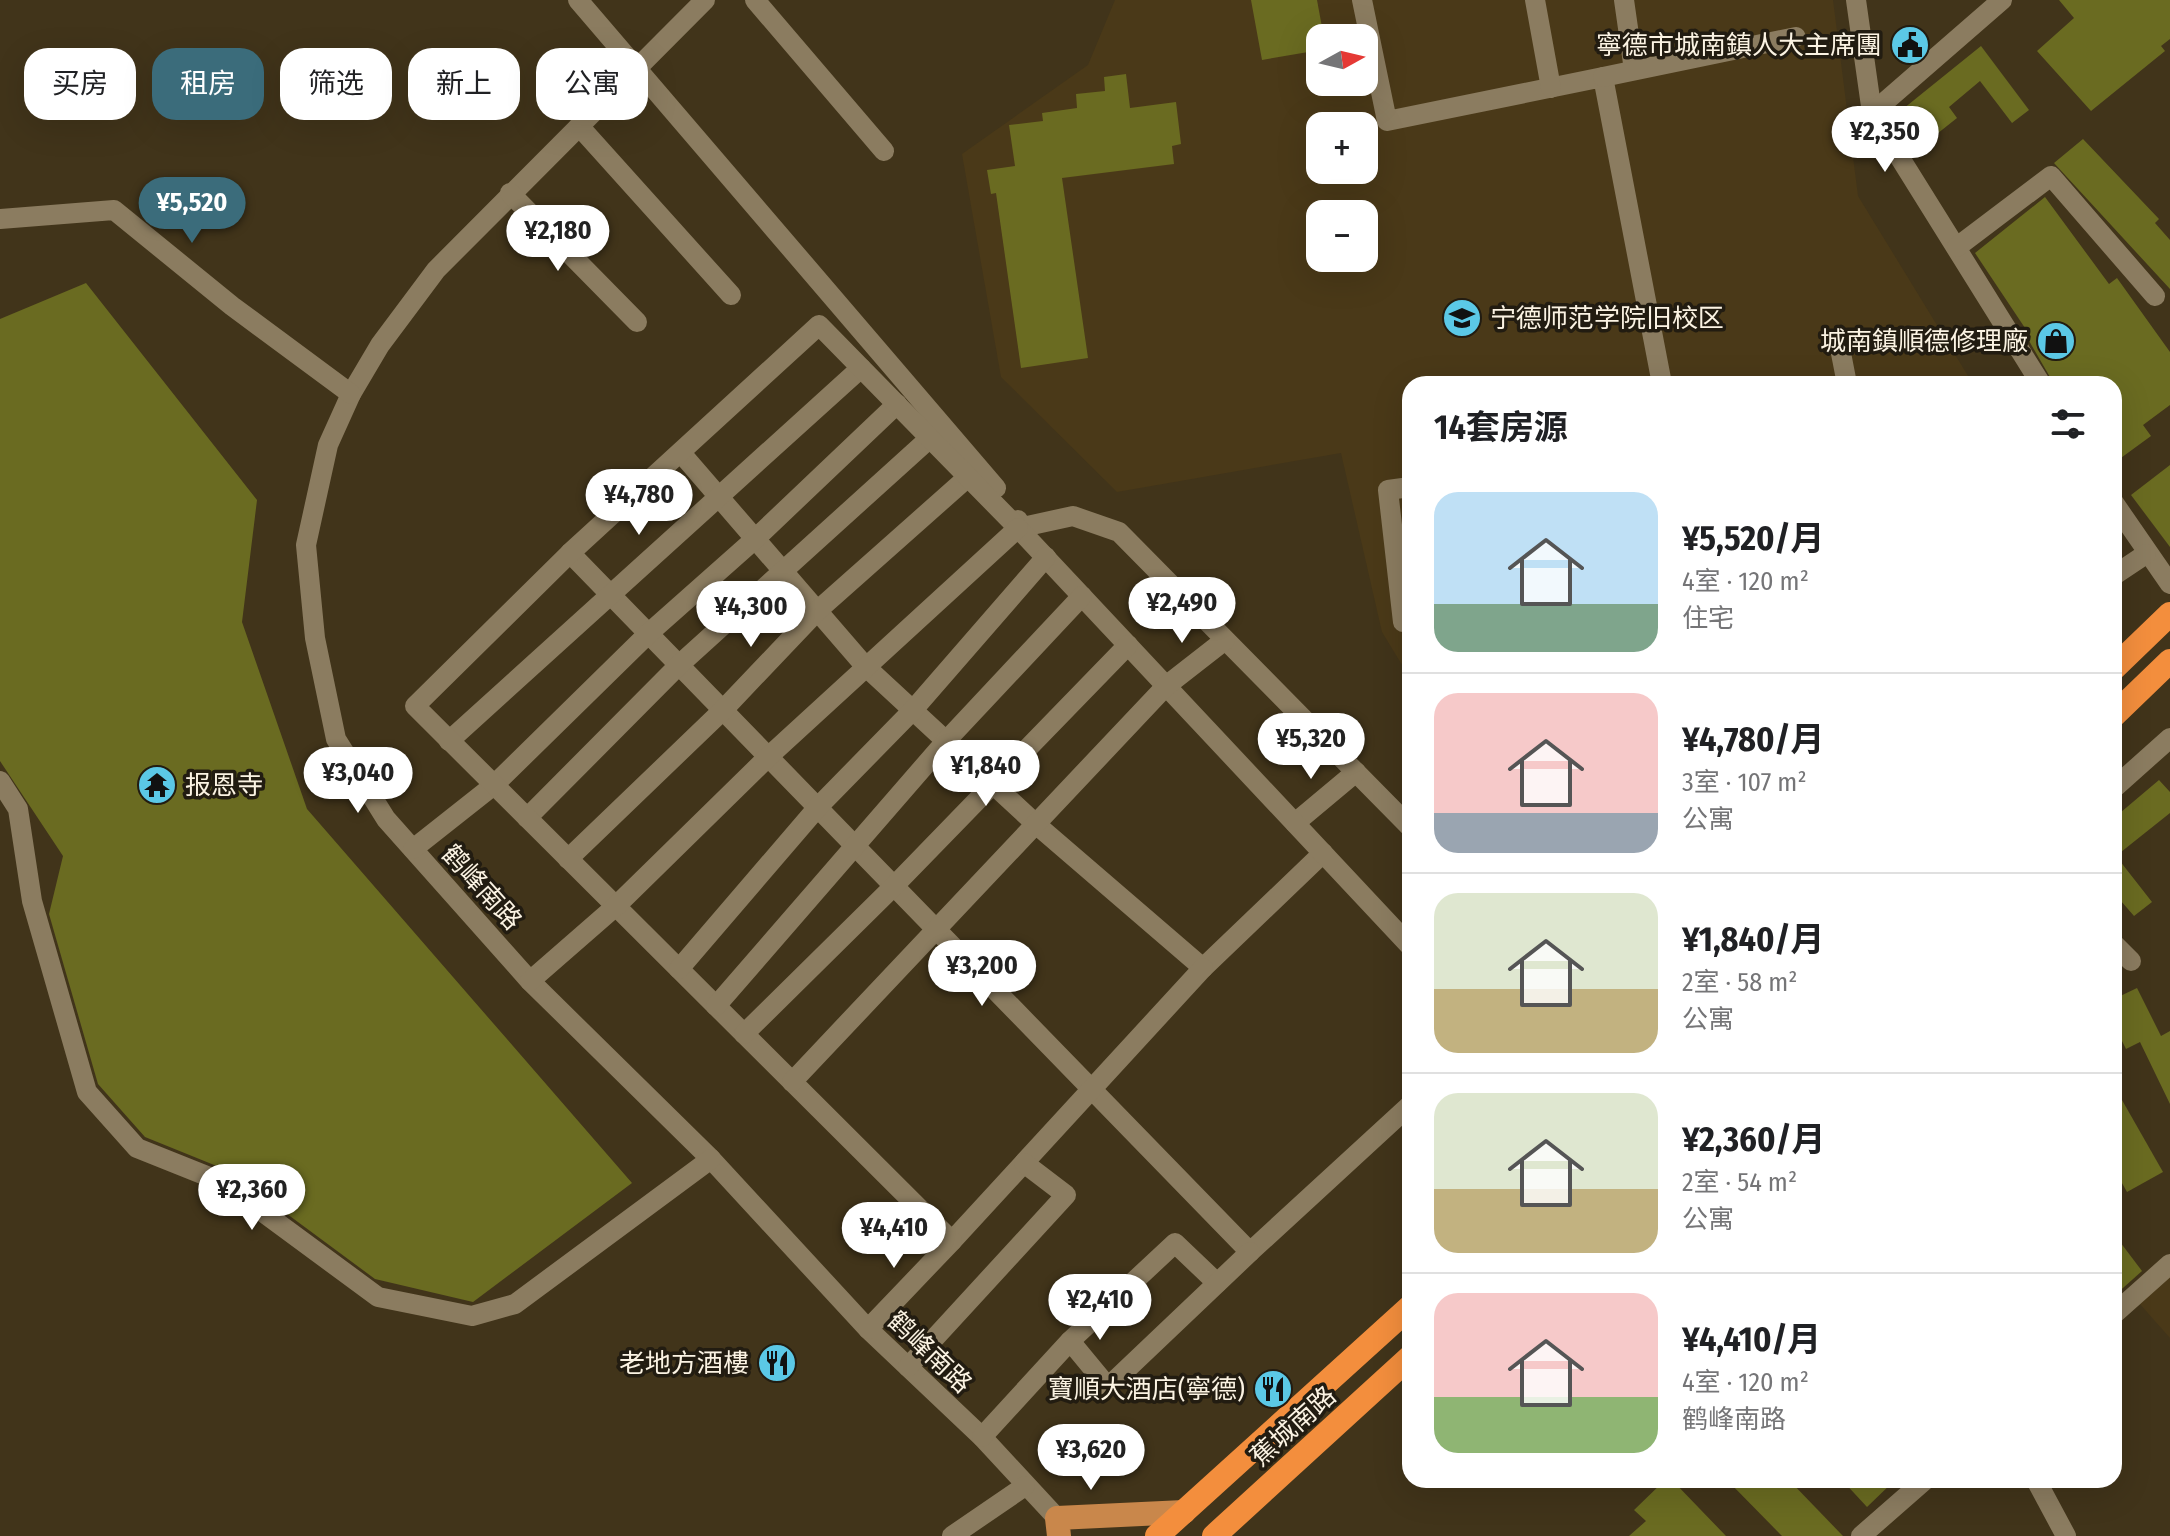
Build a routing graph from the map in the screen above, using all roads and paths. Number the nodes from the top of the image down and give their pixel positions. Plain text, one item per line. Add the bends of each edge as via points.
1 (578, 0) edge
2 (705, 0) edge
3 (755, 0) edge
4 (1362, 0) edge
5 (1535, 0) edge
6 (1624, 0) edge
7 (1856, 0) edge
8 (2002, 0) edge
9 (1796, 37) dead end
10 (620, 48) edge
11 (648, 55) edge
12 (1634, 70) junction
13 (1603, 77) junction
14 (648, 81) edge
15 (1551, 88) junction
16 (1872, 113) junction
17 (585, 120) edge
18 (579, 126) junction
19 (884, 151) dead end
20 (510, 193) junction
21 (0, 219) edge
22 (1957, 247) junction
23 (731, 295) dead end
24 (2155, 296) dead end
25 (637, 322) dead end
26 (1839, 343) dead end
27 (861, 368) junction
28 (1660, 376) edge
29 (1845, 376) edge
30 (2036, 376) edge
31 (351, 394) junction
32 (897, 404) junction
33 (930, 438) junction
34 (681, 453) junction
35 (968, 477) junction
36 (1402, 488) edge
37 (719, 497) junction
38 (2122, 516) edge
39 (1018, 528) junction
40 (755, 539) junction
41 (570, 553) junction
42 (2146, 554) junction
43 (1046, 557) junction
44 (2122, 569) edge
45 (783, 571) junction
46 (2170, 584) edge
47 (609, 593) junction
48 (1082, 596) junction
49 (817, 611) junction
50 (1402, 613) edge
51 (2170, 614) edge
52 (649, 633) junction
53 (1225, 640) junction
54 (1128, 645) junction
55 (2122, 660) edge
56 (2170, 661) edge
57 (679, 665) junction
58 (865, 666) junction
59 (1166, 686) junction
60 (2122, 707) edge
61 (723, 710) junction
62 (913, 710) junction
63 (2170, 738) edge
64 (449, 741) junction
65 (946, 741) junction
66 (768, 757) junction
67 (1356, 772) junction
68 (0, 781) edge
69 (2122, 781) edge
70 (991, 782) junction
71 (494, 785) junction
72 (818, 807) junction
73 (527, 818) junction
74 (1402, 819) edge
75 (1295, 823) junction
76 (1038, 826) junction
77 (854, 844) junction
78 (413, 849) junction
79 (1323, 853) junction
80 (568, 859) junction
81 (894, 886) junction
82 (616, 906) junction
83 (936, 929) junction
84 (1402, 937) edge
85 (2122, 952) edge
86 (2131, 961) dead end
87 (1203, 968) junction
88 (679, 969) junction
89 (530, 981) junction
90 (716, 1006) junction
91 (744, 1034) junction
92 (792, 1082) junction
93 (1092, 1089) junction
94 (1402, 1112) edge
95 (711, 1159) junction
96 (1024, 1163) junction
97 (952, 1241) junction
98 (1250, 1252) junction
99 (2170, 1264) edge
100 (1217, 1283) junction
101 (2122, 1307) edge
102 (1402, 1314) edge
103 (868, 1329) junction
104 (1070, 1341) junction
105 (1402, 1364) edge
106 (908, 1367) junction
107 (982, 1437) junction
108 (1025, 1486) junction
109 (1917, 1488) edge
110 (2040, 1488) edge
111 (1184, 1512) junction
112 (1062, 1530) edge
113 (1873, 1532) edge
114 (952, 1536) edge
115 (1088, 1536) edge
116 (1157, 1536) edge
117 (1214, 1536) edge
118 (2066, 1536) edge

1 - 10 street
2 - 11 street, 鹤峰南路
3 - 19 street
4 - 15 street via 1387,121
5 - 15 street
6 - 12 street
7 - 16 street
8 - 16 street
9 - 12 street
12 - 13 street
13 - 15 street
13 - 28 street
14 - 39 street via 1018,514
16 - 22 street
17 - 18 street, 鹤峰南路
18 - 20 street, 鹤峰南路
18 - 23 street
20 - 25 street
20 - 31 street, 鹤峰南路 via 436,270
21 - 31 street via 114,210
22 - 24 street via 2051,176
22 - 30 street
26 - 29 street
27 - 32 street
27 - 34 street via 819,325
27 - 37 street
31 - 78 street, 鹤峰南路 via 328,445 306,545 315,638 336,739 386,819
32 - 33 street
32 - 40 street
33 - 35 street
33 - 45 street
34 - 37 street
34 - 41 street
35 - 39 street
35 - 49 street
36 - 50 street via 1388,490
37 - 40 street
37 - 47 street
38 - 42 street
39 - 43 street
39 - 53 street via 1073,516 1119,532
39 - 58 street
40 - 45 street
40 - 52 street
41 - 47 street
41 - 64 street via 415,706
42 - 44 street
42 - 46 street
43 - 48 street
43 - 62 street
45 - 49 street
45 - 57 street
47 - 52 street
47 - 64 street
48 - 54 street
48 - 65 street
49 - 58 street
49 - 61 street
51 - 55 highway
52 - 57 street
52 - 71 street
53 - 59 street
53 - 67 street
54 - 59 street
54 - 70 street
56 - 60 highway
57 - 61 street
57 - 73 street
58 - 62 street
58 - 66 street
59 - 75 street
59 - 76 street
61 - 66 street
61 - 80 street
62 - 65 street
62 - 72 street
63 - 69 street
64 - 71 street
65 - 70 street
65 - 77 street
66 - 72 street
66 - 82 street
67 - 74 street
67 - 75 street
68 - 95 street via 18,809 32,901 87,1092 137,1148 222,1182 378,1297 472,1316 515,1304
70 - 76 street
70 - 81 street
71 - 73 street
71 - 78 street
72 - 77 street
72 - 88 street
73 - 80 street
75 - 79 street
76 - 83 street
76 - 87 street
77 - 81 street
77 - 90 street
78 - 89 street, 鹤峰南路
79 - 84 street
79 - 87 street
80 - 82 street
81 - 83 street
81 - 91 street
82 - 88 street
82 - 89 street
83 - 92 street
83 - 93 street
85 - 86 street
87 - 93 street
88 - 90 street
89 - 95 street, 鹤峰南路
90 - 91 street
91 - 92 street
92 - 97 street
93 - 96 street
93 - 98 street
94 - 98 street
95 - 103 street, 鹤峰南路
96 - 97 street
96 - 106 street via 1066,1195
97 - 103 street
98 - 100 street
99 - 101 street
100 - 104 street via 1175,1243
100 - 104 street via 1108,1387
102 - 111 highway, 蕉城南路
103 - 106 street, 鹤峰南路
104 - 107 street
105 - 117 highway, 蕉城南路
106 - 107 street, 鹤峰南路
107 - 108 street, 鹤峰南路
108 - 112 street, 鹤峰南路
108 - 114 street
109 - 113 street
110 - 118 street
111 - 112 main road
111 - 116 highway, 蕉城南路
112 - 115 main road

